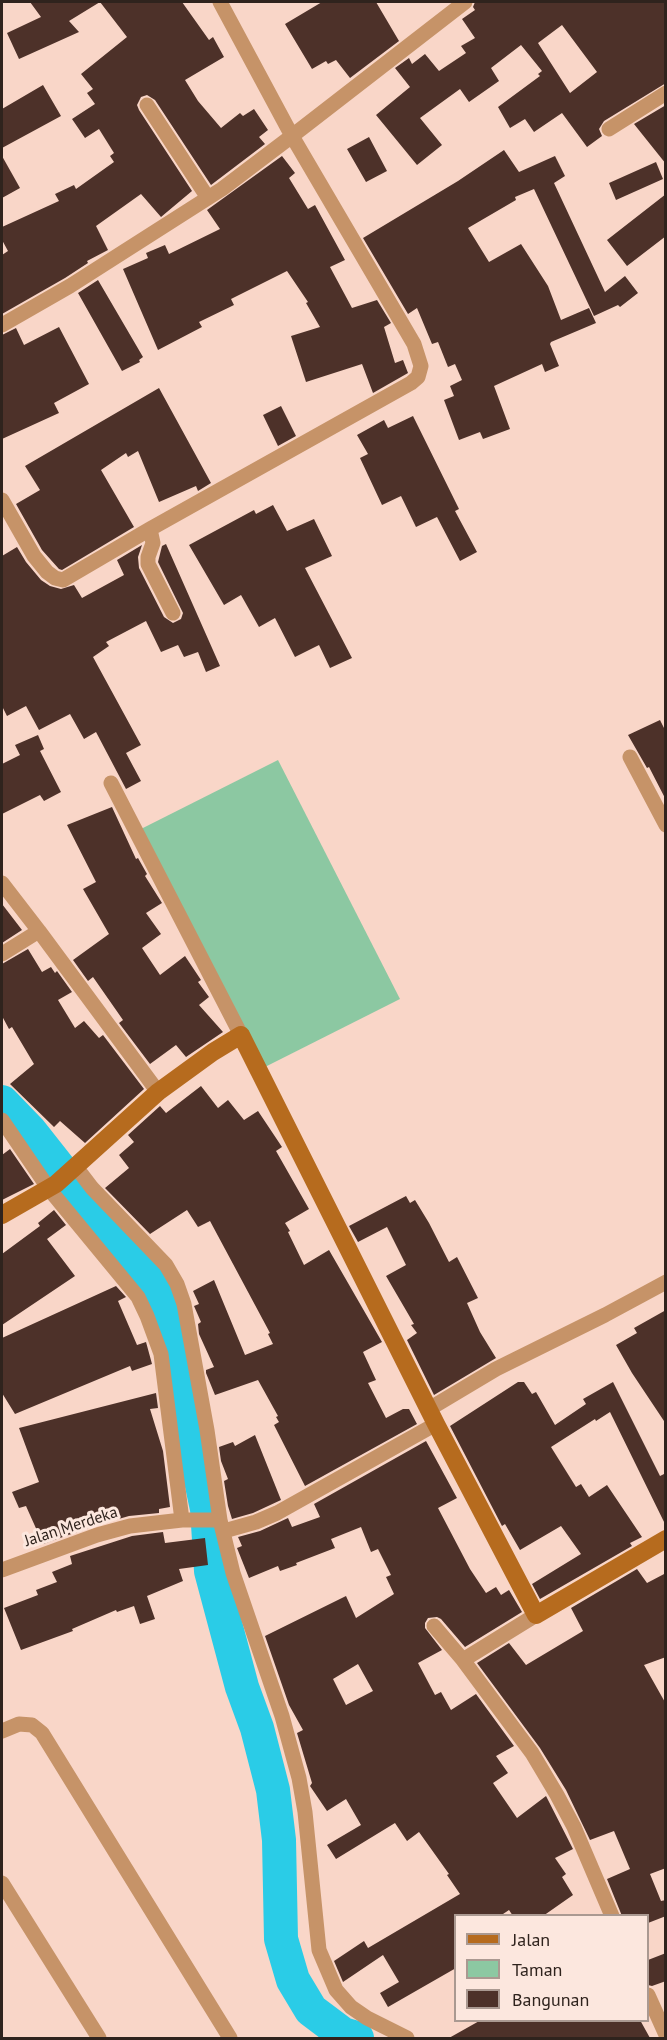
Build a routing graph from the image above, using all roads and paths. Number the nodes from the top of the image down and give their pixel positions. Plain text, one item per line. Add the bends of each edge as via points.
1 (220, 2) edge
2 (465, 2) edge
3 (666, 93) edge
4 (147, 105) dead end
5 (609, 129) dead end
6 (292, 136) junction
7 (208, 198) junction
8 (2, 325) edge
9 (2, 500) edge
10 (150, 529) junction
11 (173, 613) dead end
12 (630, 757) dead end
13 (111, 783) dead end
14 (666, 825) edge
15 (2, 883) edge
16 (39, 932) junction
17 (2, 954) edge
18 (241, 1035) junction
19 (158, 1092) junction
20 (2, 1120) edge
21 (73, 1169) junction
22 (53, 1186) junction
23 (2, 1215) edge
24 (666, 1282) edge
25 (433, 1417) junction
26 (185, 1520) junction
27 (219, 1524) junction
28 (666, 1539) edge
29 (2, 1570) edge
30 (536, 1616) junction
31 (434, 1626) dead end
32 (463, 1660) junction
33 (2, 1731) edge
34 (2, 1883) edge
35 (611, 1914) edge
36 (649, 1997) edge
37 (666, 2035) edge
38 (99, 2038) edge
39 (230, 2038) edge
40 (407, 2038) edge

1 - 6 street
2 - 6 street
3 - 5 street
4 - 7 street
6 - 7 street
6 - 10 street via 414,344 421,366 418,377
7 - 8 street
9 - 10 street via 34,556 47,572 63,580
10 - 11 street via 153,543 148,564
12 - 14 street
13 - 18 street
15 - 16 street
16 - 17 street
16 - 19 street
18 - 19 street
18 - 25 street
19 - 21 street
20 - 22 street
21 - 22 street
21 - 27 street via 173,1273 184,1304
22 - 23 street
22 - 26 street via 138,1297 147,1316 161,1354
24 - 25 street, Jalan Merdeka via 496,1368
25 - 27 street, Jalan Merdeka via 276,1513 256,1522
25 - 30 street
26 - 27 street, Jalan Merdeka
26 - 29 street, Jalan Merdeka via 97,1534
27 - 40 street via 299,1778 320,1950 327,1970 336,1990 351,2007
28 - 30 street
30 - 32 street
31 - 32 street
32 - 35 street via 532,1753 557,1795
33 - 39 street via 19,1724 32,1725 42,1733
34 - 38 street
36 - 37 street

